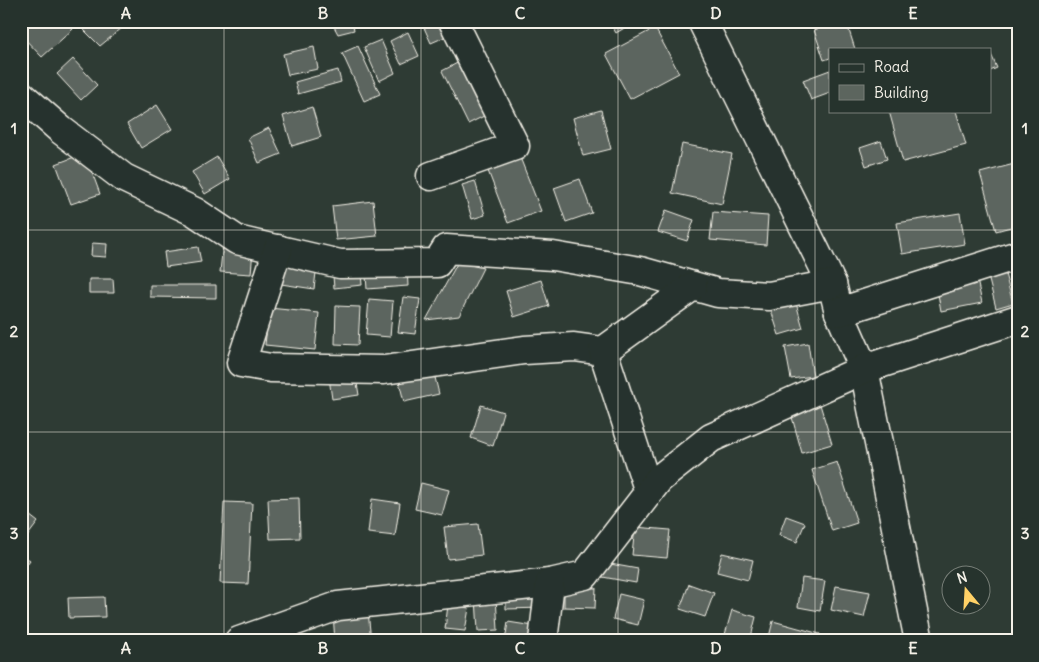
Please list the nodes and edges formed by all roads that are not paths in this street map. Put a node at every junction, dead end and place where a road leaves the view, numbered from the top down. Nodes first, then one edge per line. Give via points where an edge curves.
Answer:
1 (453, 21) edge
2 (702, 21) edge
3 (21, 95) edge
4 (431, 176) dead end
5 (278, 249) junction
6 (1018, 255) edge
7 (832, 284) junction
8 (693, 286) junction
9 (839, 312) junction
10 (1018, 319) edge
11 (603, 351) junction
12 (864, 369) junction
13 (650, 492) junction
14 (550, 583) junction
15 (239, 641) edge
16 (543, 641) edge
17 (919, 641) edge

1 - 4 street via 515,146
2 - 7 street
3 - 5 street via 124,178 195,212 237,240
5 - 8 street via 340,264 437,263 446,248 553,256 640,271
5 - 11 street via 241,363 271,368 384,370 524,350 574,347
6 - 9 street
7 - 8 street via 769,296 718,294
7 - 9 street
8 - 11 street
9 - 12 street
10 - 12 street
11 - 13 street
12 - 13 street via 711,438 659,479
12 - 17 street
13 - 14 street via 585,575
14 - 15 street via 338,606
14 - 16 street

